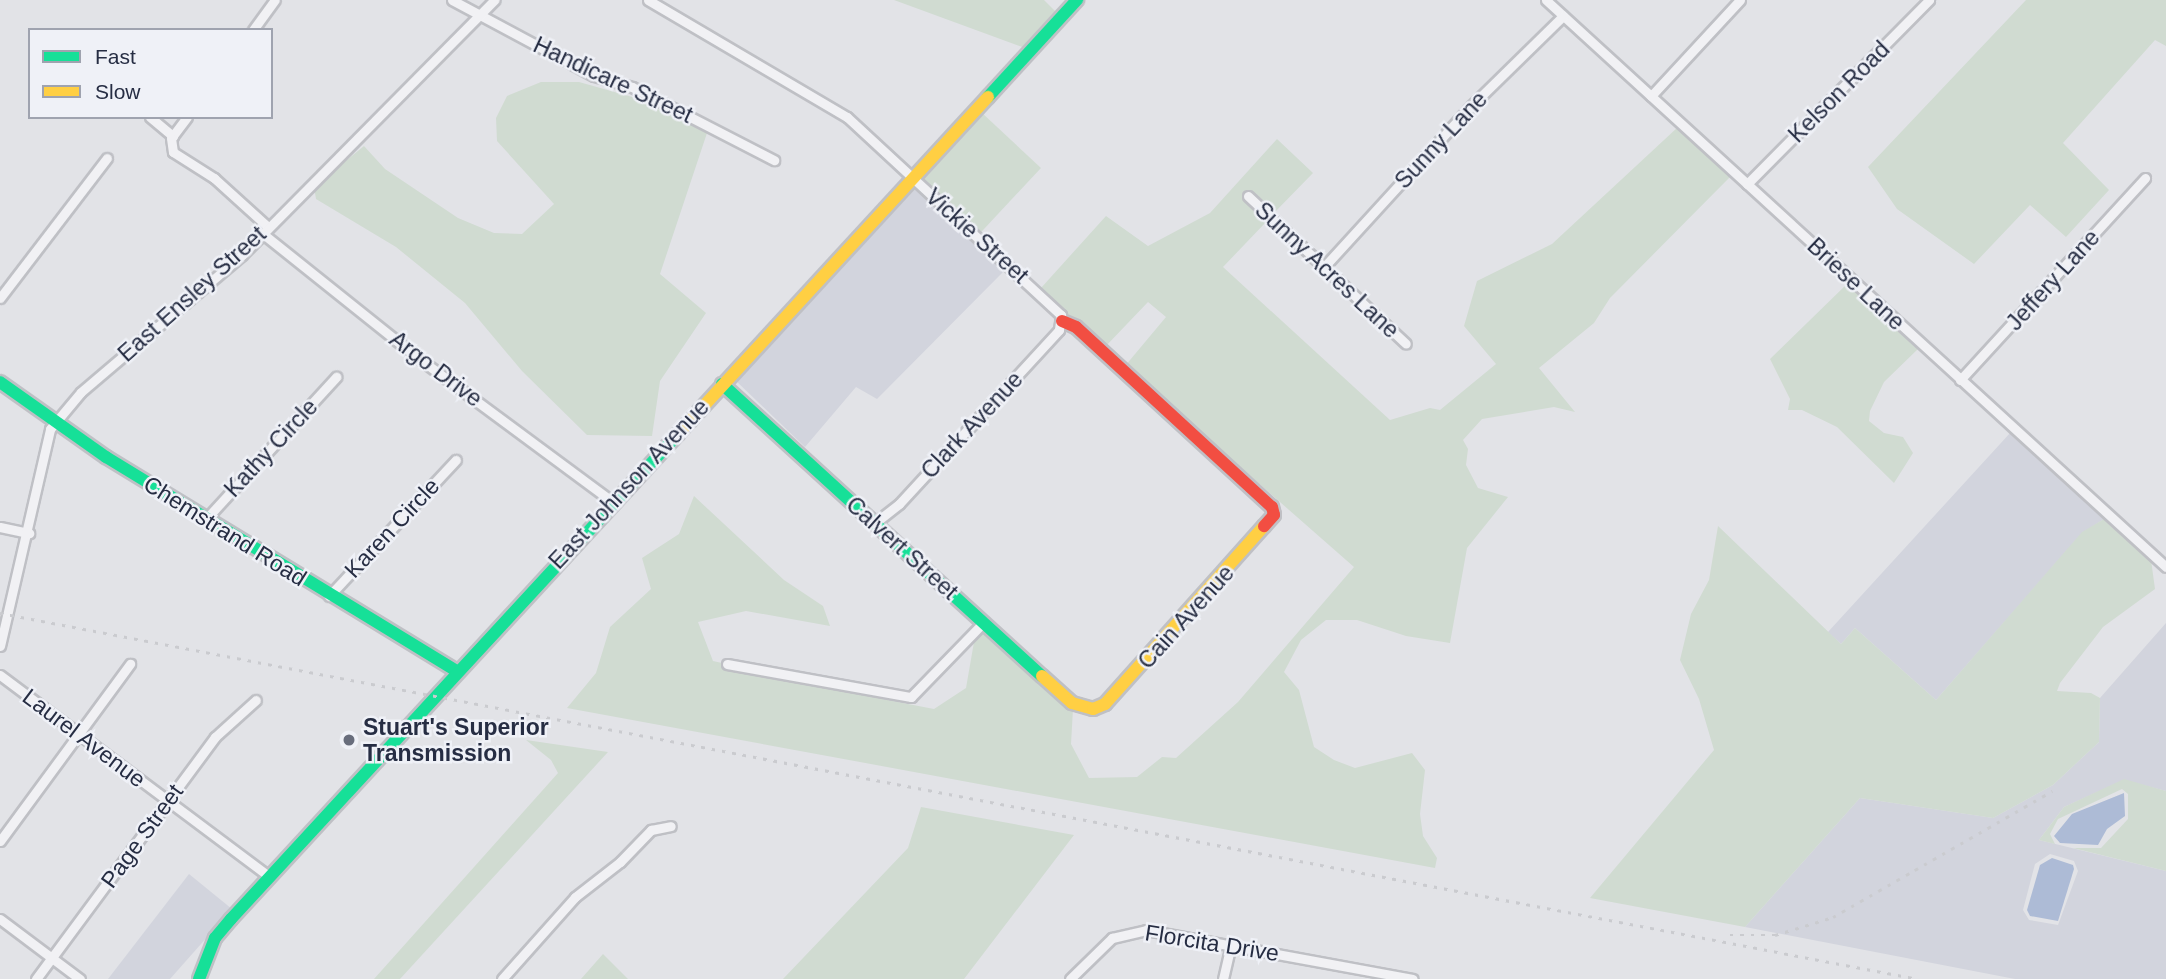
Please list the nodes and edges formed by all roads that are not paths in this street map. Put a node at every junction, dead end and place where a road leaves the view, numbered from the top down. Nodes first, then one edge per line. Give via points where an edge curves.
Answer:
1 (275, 0) edge
2 (452, 0) edge
3 (494, 0) edge
4 (648, 0) edge
5 (1077, 0) edge
6 (1546, 0) edge
7 (1740, 0) edge
8 (1929, 0) edge
9 (478, 15) junction
10 (1563, 16) junction
11 (254, 28) edge
12 (1651, 96) junction
13 (152, 119) edge
14 (186, 119) edge
15 (173, 136) junction
16 (107, 158) dead end
17 (774, 160) dead end
18 (913, 177) junction
19 (2145, 178) dead end
20 (1747, 184) junction
21 (1248, 196) dead end
22 (265, 230) junction
23 (1322, 268) junction
24 (0, 298) edge
25 (1062, 321) junction
26 (1406, 344) dead end
27 (336, 377) dead end
28 (1960, 380) junction
29 (0, 382) edge
30 (722, 384) junction
31 (55, 423) junction
32 (456, 460) dead end
33 (613, 502) junction
34 (1274, 511) joint
35 (205, 519) junction
36 (875, 523) junction
37 (0, 527) edge
38 (29, 533) junction
39 (2166, 567) edge
40 (329, 596) junction
41 (984, 622) junction
42 (0, 646) edge
43 (130, 664) dead end
44 (727, 664) dead end
45 (456, 671) junction
46 (0, 675) edge
47 (256, 700) dead end
48 (1085, 709) joint
49 (78, 735) junction
50 (169, 802) junction
51 (671, 826) dead end
52 (0, 841) edge
53 (269, 876) junction
54 (0, 919) edge
55 (1231, 945) junction
56 (51, 958) junction
57 (1393, 977) edge
58 (36, 979) edge
59 (80, 979) edge
60 (199, 979) edge
61 (502, 979) edge
62 (1070, 979) edge
63 (1223, 979) edge
64 (1413, 979) edge

1 - 11 street
2 - 9 street, Handicare Street
3 - 9 street, East Ensley Street
4 - 18 street, Vickie Street via 847,117
5 - 18 street, East Johnson Avenue
6 - 10 street, Briese Lane
7 - 12 street
8 - 20 street, Kelson Road
9 - 17 street, Handicare Street via 594,76 632,87
9 - 22 street, East Ensley Street
10 - 12 street, Briese Lane
10 - 23 street, Sunny Lane via 1468,109
12 - 20 street, Briese Lane
13 - 15 street, Argo Drive
14 - 15 street
15 - 22 street, Argo Drive via 173,152 215,177
16 - 24 street
18 - 25 street, Vickie Street via 1057,309
18 - 30 street, East Johnson Avenue
19 - 28 street, Jeffery Lane
20 - 28 street, Briese Lane
21 - 23 street, Sunny Acres Lane
22 - 31 street, East Ensley Street via 81,392
22 - 33 street, Argo Drive via 417,357
23 - 26 street, Sunny Acres Lane
25 - 34 street, Vickie Street via 1076,327
25 - 36 street, Clark Avenue via 1059,330 957,442
27 - 35 street, Kathy Circle
28 - 39 street, Briese Lane
29 - 31 street, Chemstrand Road
30 - 33 street, East Johnson Avenue
30 - 36 street, Calvert Street
31 - 35 street, Chemstrand Road
31 - 38 street, East Ensley Street via 45,441
32 - 40 street, Karen Circle
33 - 45 street, East Johnson Avenue
34 - 48 street, Cain Avenue via 1273,520 1105,704
35 - 40 street, Chemstrand Road
36 - 41 street, Calvert Street
37 - 38 street
38 - 42 street, East Ensley Street
40 - 45 street, Chemstrand Road
41 - 44 street via 911,697
41 - 48 street, Calvert Street via 1072,703
43 - 49 street
45 - 53 street, East Johnson Avenue
46 - 49 street, Laurel Avenue
47 - 50 street, Page Street via 215,737
49 - 50 street, Laurel Avenue
49 - 52 street
50 - 53 street, Laurel Avenue
50 - 56 street, Page Street
51 - 61 street via 651,830 620,862 575,897
53 - 60 street, East Johnson Avenue via 215,938
54 - 56 street
55 - 57 street, Florcita Drive
55 - 62 street, Florcita Drive via 1146,930 1123,933 1102,944
55 - 63 street
56 - 58 street, Page Street
56 - 59 street
57 - 64 street, Florcita Drive

